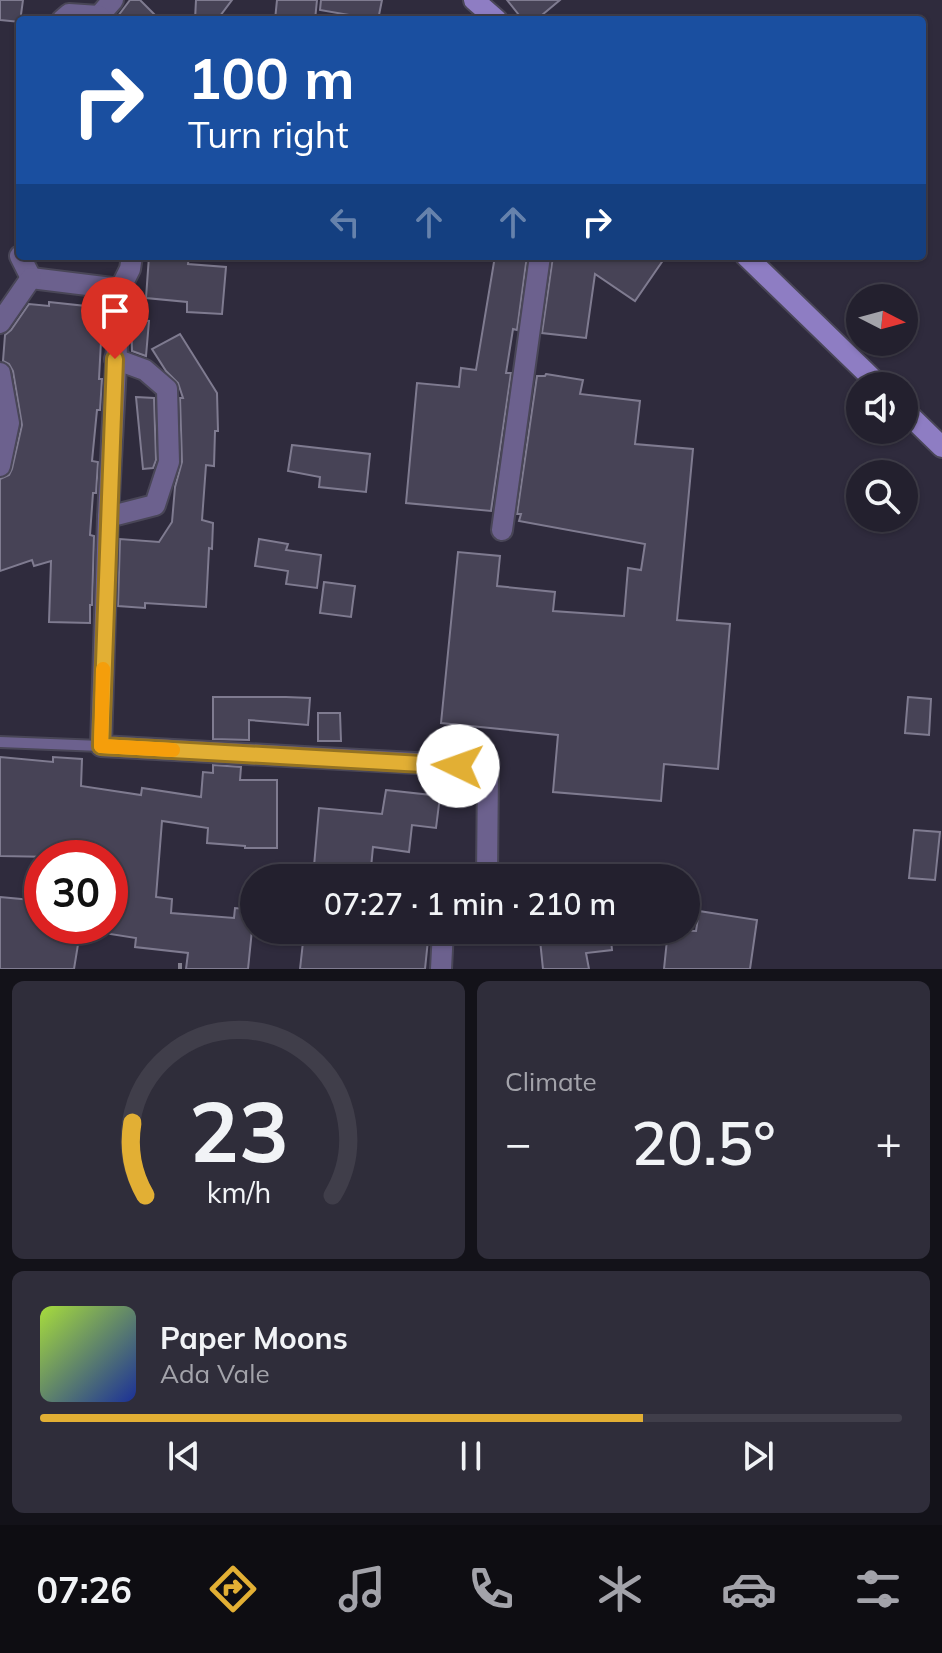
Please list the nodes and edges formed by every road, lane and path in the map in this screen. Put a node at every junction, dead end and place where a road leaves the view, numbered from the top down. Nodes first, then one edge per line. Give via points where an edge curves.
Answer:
1 (474, 0) edge
2 (492, 16) edge
3 (22, 260) edge
4 (131, 260) edge
5 (539, 260) edge
6 (750, 260) edge
7 (31, 278) junction
8 (120, 289) junction
9 (0, 323) edge
10 (115, 359) junction
11 (866, 372) edge
12 (0, 373) edge
13 (918, 424) edge
14 (942, 447) edge
15 (0, 466) edge
16 (108, 517) junction
17 (502, 530) dead end
18 (0, 742) edge
19 (101, 746) junction
20 (487, 864) edge
21 (442, 944) edge
22 (180, 959) dead end
23 (180, 969) edge
24 (441, 969) edge

1 - 2 main road
3 - 7 street
4 - 8 street
5 - 17 street
6 - 11 main road
7 - 8 street
7 - 9 street
8 - 10 street
10 - 16 street
10 - 16 street via 145,370 167,389 169,462 155,505
12 - 15 street via 9,423
13 - 14 main road
16 - 19 street
18 - 19 lane
19 - 20 street via 488,767
21 - 24 street
22 - 23 path

